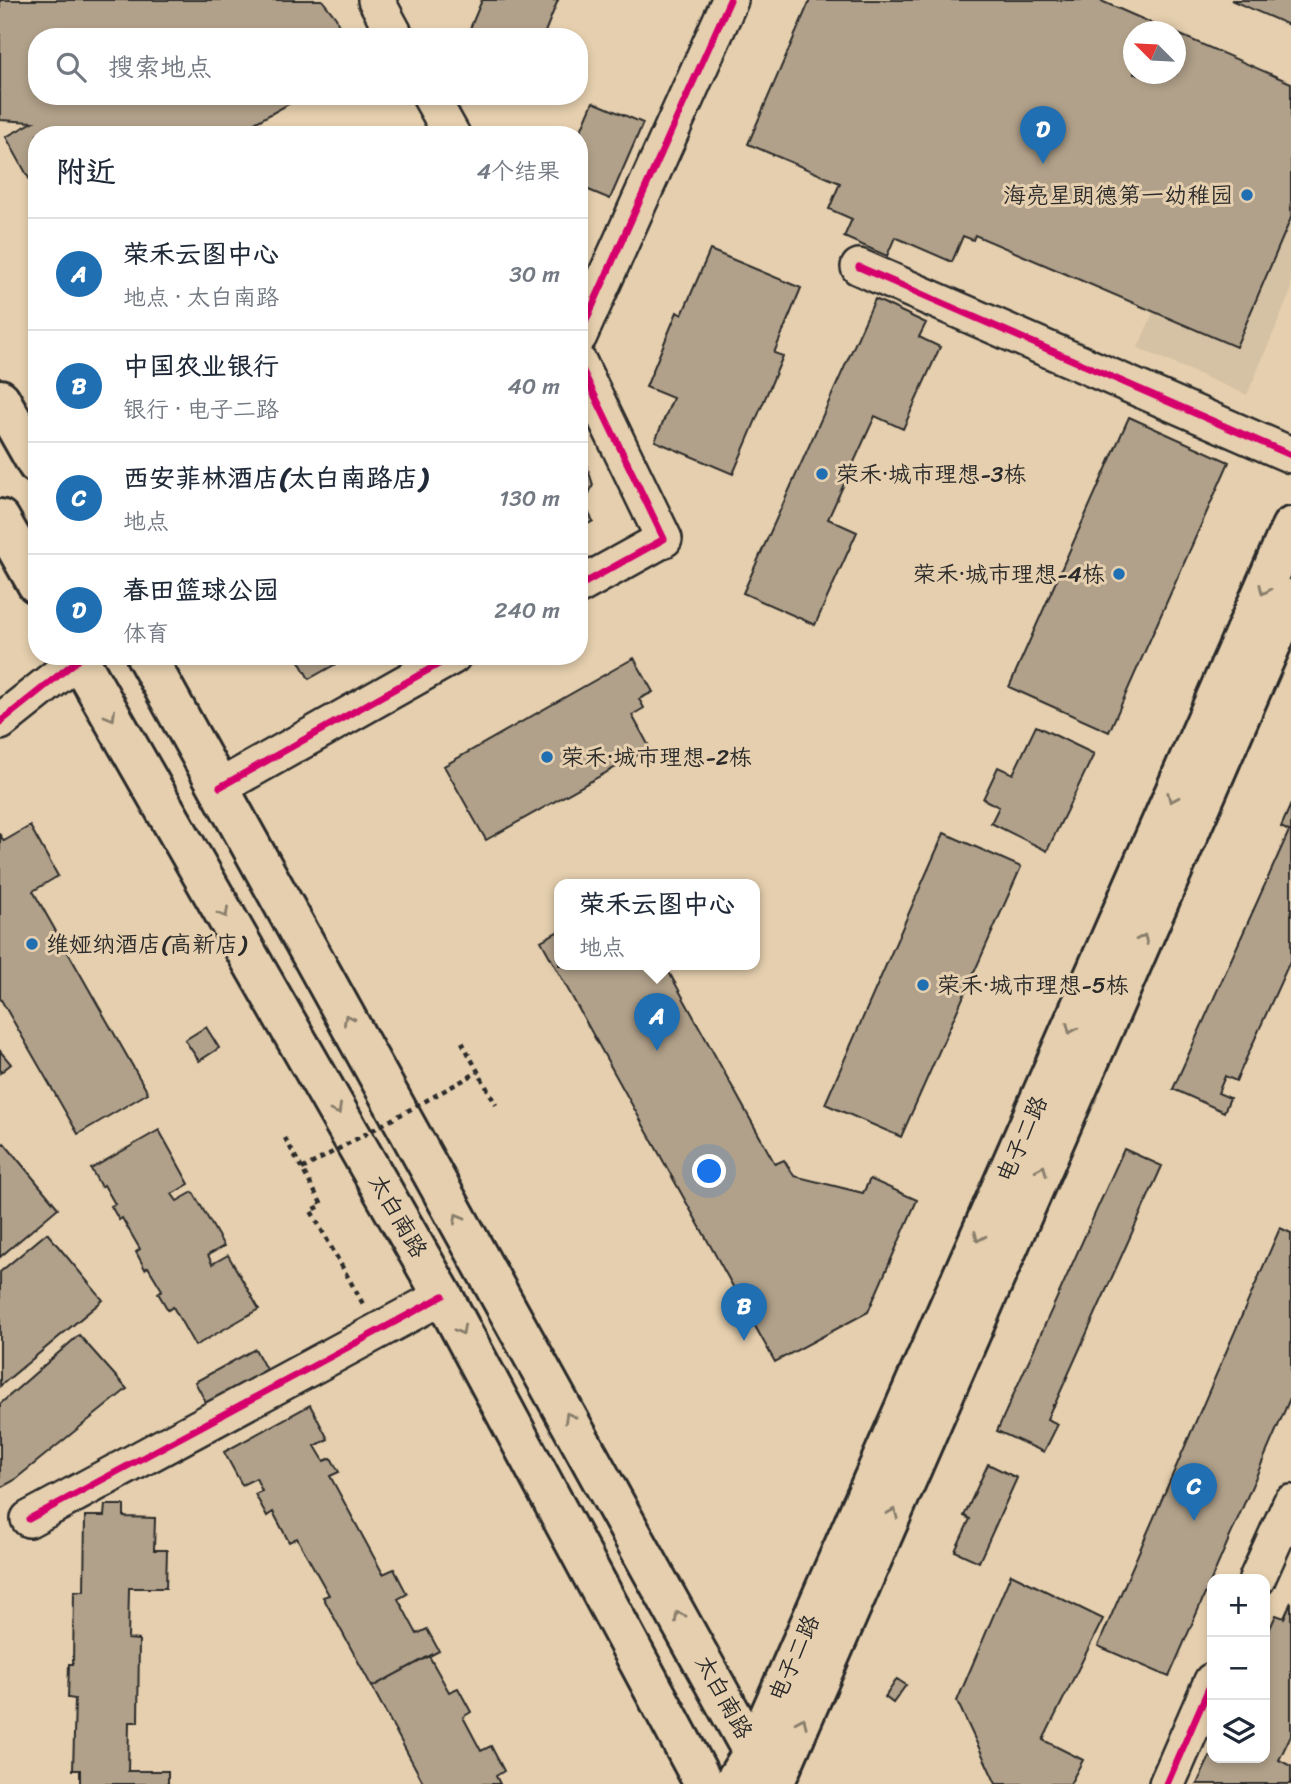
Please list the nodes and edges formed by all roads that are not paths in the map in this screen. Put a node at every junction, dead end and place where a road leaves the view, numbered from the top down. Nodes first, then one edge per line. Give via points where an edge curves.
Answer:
1 (376, 0) edge
2 (730, 0) edge
3 (391, 28) edge
4 (435, 105) edge
5 (447, 126) edge
6 (859, 267) dead end
7 (588, 316) edge
8 (588, 382) edge
9 (0, 399) edge
10 (28, 448) edge
11 (1291, 455) edge
12 (0, 519) edge
13 (1291, 527) edge
14 (28, 568) edge
15 (588, 581) edge
16 (1291, 598) edge
17 (68, 665) edge
18 (83, 665) edge
19 (151, 665) edge
20 (437, 665) edge
21 (0, 722) edge
22 (220, 787) junction
23 (443, 1296) junction
24 (1291, 1503) edge
25 (29, 1519) dead end
26 (1259, 1574) edge
27 (1207, 1692) edge
28 (766, 1773) edge
29 (704, 1784) edge
30 (733, 1784) edge
31 (1167, 1784) edge

1 - 3 street
2 - 7 street
4 - 5 street
6 - 11 street
8 - 15 street via 664,539
9 - 10 main road
12 - 14 main road
13 -> 28 main road, 电子二路
28 -> 16 main road, 电子二路
17 - 21 street
18 -> 23 main road, 太白南路
19 - 22 main road, 太白南路
20 - 22 street
28 -> 22 main road, 太白南路
23 - 25 street
23 -> 29 main road, 太白南路
24 - 26 street
27 - 31 street
28 - 30 main road

